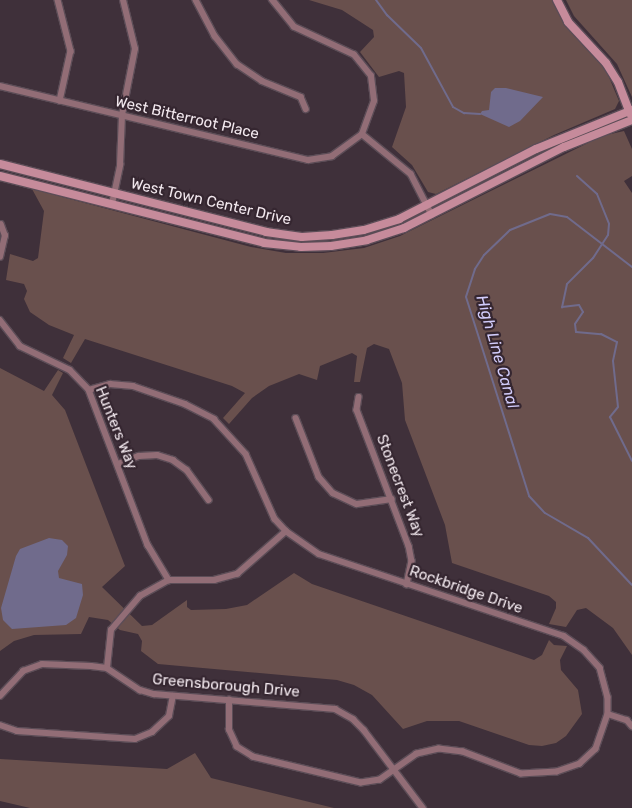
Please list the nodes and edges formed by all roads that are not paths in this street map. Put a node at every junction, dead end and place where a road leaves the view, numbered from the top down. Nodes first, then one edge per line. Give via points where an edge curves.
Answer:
1 (58, 0) edge
2 (123, 0) edge
3 (196, 0) edge
4 (272, 0) edge
5 (557, 0) edge
6 (0, 86) edge
7 (60, 101) junction
8 (306, 109) dead end
9 (630, 110) edge
10 (122, 116) junction
11 (632, 121) edge
12 (362, 134) junction
13 (0, 164) edge
14 (0, 176) edge
15 (115, 194) junction
16 (112, 204) junction
17 (428, 205) junction
18 (432, 215) junction
19 (1, 225) edge
20 (0, 257) edge
21 (0, 320) edge
22 (89, 390) junction
23 (359, 398) dead end
24 (296, 418) dead end
25 (118, 464) junction
26 (392, 499) junction
27 (208, 500) dead end
28 (286, 531) junction
29 (169, 580) junction
30 (407, 584) junction
31 (107, 668) junction
32 (0, 696) edge
33 (173, 696) junction
34 (229, 700) junction
35 (608, 714) junction
36 (0, 725) edge
37 (632, 726) edge
38 (395, 771) junction
39 (423, 808) edge

1 - 7 street via 71,51
2 - 10 street via 135,49
3 - 8 street via 214,36 237,64 262,81 301,97
4 - 12 street via 294,27 354,55 371,76 374,101
5 - 9 street via 568,22 606,63
6 - 7 street, West Bitterroot Place
7 - 10 street, West Bitterroot Place
9 - 11 street
9 - 17 street, West Town Center Drive via 536,149
10 - 12 street, West Bitterroot Place via 308,160 332,156
10 - 15 street
11 - 18 street, West Town Center Drive via 564,147
12 - 17 street via 393,156 411,174
13 - 15 street, West Town Center Drive
14 - 16 street, West Town Center Drive
15 - 16 street
15 - 17 street, West Town Center Drive via 266,232 302,237 364,230
16 - 18 street, West Town Center Drive via 264,243 301,247 367,240
17 - 18 street
19 - 20 street via 5,236
21 - 22 street, Hunters Way via 20,346 70,370
22 - 25 street, Hunters Way
22 - 28 street, Rockbridge Drive via 110,384 133,386 185,404 214,419 246,454 264,501
23 - 26 street, Stonecrest Way via 357,410
24 - 26 street via 319,477 333,493 357,504
25 - 27 street via 139,456 157,455 173,460 187,470
25 - 29 street, Hunters Way via 148,545
26 - 30 street, Stonecrest Way via 412,561
28 - 29 street via 237,574 214,580
28 - 30 street, Rockbridge Drive via 319,554
29 - 31 street via 140,596 120,616 111,630
30 - 35 street, Rockbridge Drive via 564,636 584,650 600,668 608,697
31 - 32 street via 42,664 23,671
31 - 33 street, Greensborough Drive via 140,690
33 - 34 street, Greensborough Drive
33 - 36 street via 169,716 152,732 135,739 17,731
34 - 38 street, Greensborough Drive via 335,709 353,719
34 - 38 street, Rockbridge Drive via 229,730 237,747 253,757 361,783 380,780
35 - 37 street via 627,720
35 - 38 street, Rockbridge Drive via 596,749 580,764 557,772 521,774 463,752 439,749 418,754
38 - 39 street, Greensborough Drive

